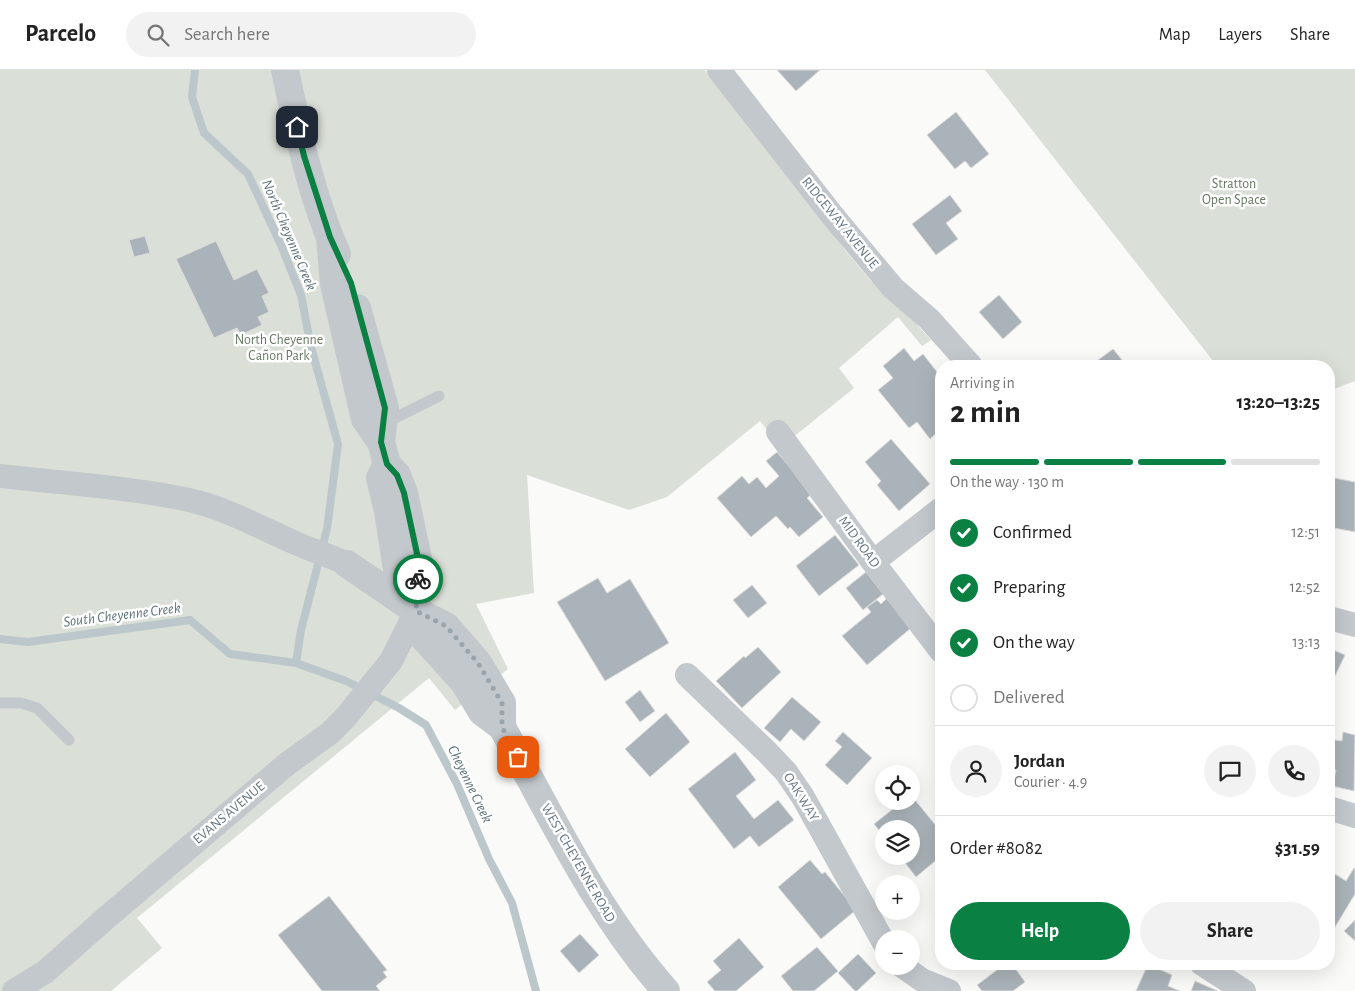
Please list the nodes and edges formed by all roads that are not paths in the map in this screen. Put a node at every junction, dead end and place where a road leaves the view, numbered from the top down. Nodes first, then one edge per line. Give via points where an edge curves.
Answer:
1 (285, 70) edge
2 (719, 70) edge
3 (966, 360) edge
4 (439, 396) dead end
5 (778, 432) dead end
6 (384, 443) junction
7 (0, 476) edge
8 (935, 514) edge
9 (338, 560) joint
10 (873, 562) junction
11 (416, 611) junction
12 (1335, 620) edge
13 (1355, 625) edge
14 (935, 643) edge
15 (687, 676) dead end
16 (0, 703) edge
17 (69, 740) dead end
18 (1335, 810) edge
19 (1355, 816) edge
20 (877, 930) edge
21 (1211, 970) edge
22 (915, 975) edge
23 (14, 991) edge
24 (666, 991) edge
25 (949, 991) edge
26 (1244, 991) edge

1 - 6 street via 304,156 330,237 334,284 365,419
2 - 3 street, RIDGEWAY AVENUE via 893,288 930,319
4 - 6 lane
5 - 10 street, MID ROAD
6 - 11 street via 380,478 397,570
7 - 9 street via 190,500 220,509
8 - 10 street
9 - 11 street, WEST CHEYENNE ROAD
10 - 14 street, MID ROAD
11 - 23 street, EVANS AVENUE via 387,667 330,733 251,794 45,972
11 - 24 street, WEST CHEYENNE ROAD via 446,626 478,663 598,901 633,952
12 - 13 street
15 - 20 street, OAK WAY via 786,772
16 - 17 lane via 21,703 37,708
18 - 19 street
21 - 26 street
22 - 25 street

